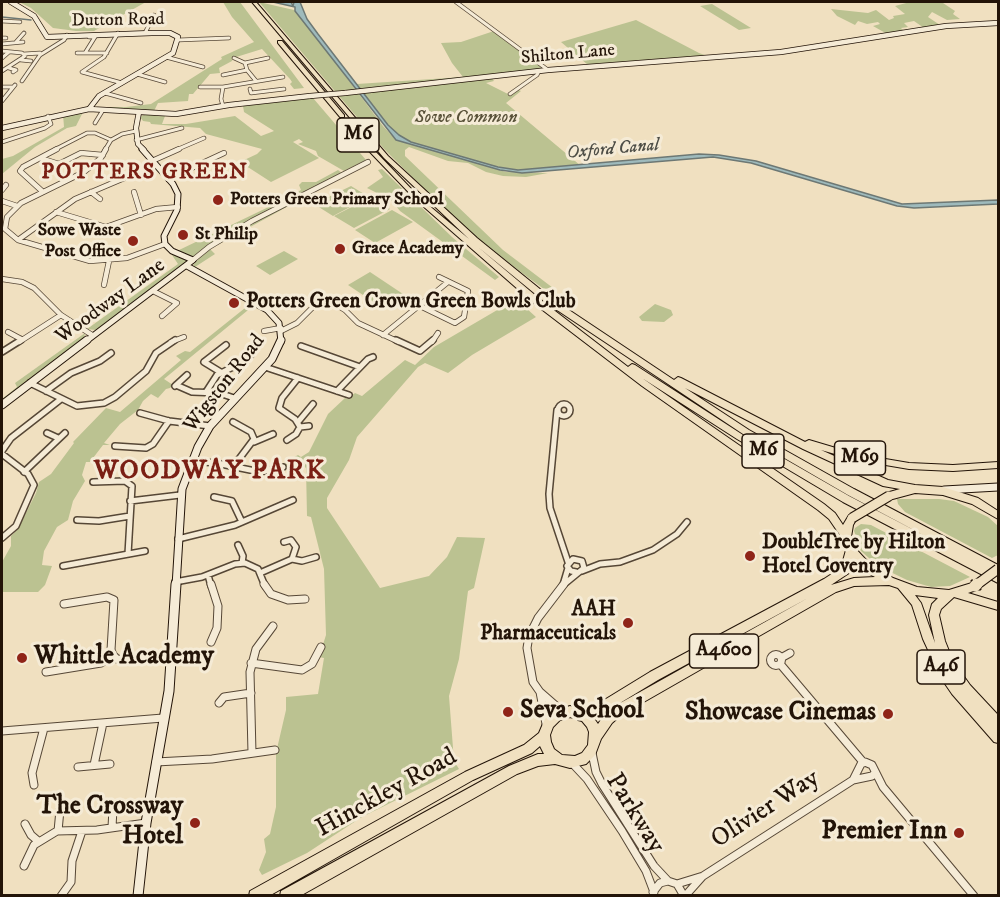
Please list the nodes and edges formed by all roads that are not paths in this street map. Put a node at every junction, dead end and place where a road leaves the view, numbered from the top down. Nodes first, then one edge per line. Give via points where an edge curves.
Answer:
1 (10, 2) edge
2 (246, 2) edge
3 (254, 2) edge
4 (456, 2) edge
5 (154, 15) dead end
6 (2, 21) edge
7 (999, 23) edge
8 (11, 27) dead end
9 (24, 33) dead end
10 (118, 33) junction
11 (145, 33) junction
12 (67, 35) junction
13 (84, 37) dead end
14 (229, 38) dead end
15 (58, 40) dead end
16 (178, 40) junction
17 (16, 42) junction
18 (23, 42) dead end
19 (2, 45) edge
20 (53, 46) junction
21 (2, 51) edge
22 (9, 52) junction
23 (40, 53) dead end
24 (77, 53) dead end
25 (85, 53) junction
26 (107, 53) junction
27 (24, 54) junction
28 (166, 57) junction
29 (2, 58) edge
30 (234, 58) dead end
31 (268, 58) dead end
32 (21, 60) junction
33 (31, 61) dead end
34 (245, 63) junction
35 (203, 67) dead end
36 (9, 68) junction
37 (247, 70) junction
38 (548, 70) junction
39 (2, 71) edge
40 (539, 71) junction
41 (13, 72) dead end
42 (137, 74) junction
43 (223, 75) dead end
44 (283, 76) dead end
45 (31, 78) dead end
46 (256, 81) junction
47 (267, 81) junction
48 (165, 82) dead end
49 (122, 83) junction
50 (2, 87) edge
51 (223, 87) junction
52 (201, 88) dead end
53 (250, 89) dead end
54 (284, 89) dead end
55 (269, 91) junction
56 (105, 93) junction
57 (510, 94) dead end
58 (2, 101) edge
59 (141, 103) dead end
60 (223, 106) junction
61 (88, 109) junction
62 (103, 110) junction
63 (139, 112) junction
64 (48, 116) junction
65 (95, 123) dead end
66 (2, 128) edge
67 (182, 128) dead end
68 (136, 131) junction
69 (23, 135) junction
70 (204, 138) dead end
71 (3, 140) edge
72 (111, 140) junction
73 (136, 140) junction
74 (28, 142) dead end
75 (224, 153) dead end
76 (103, 155) junction
77 (40, 158) junction
78 (368, 162) dead end
79 (154, 163) junction
80 (168, 179) junction
81 (6, 185) dead end
82 (2, 190) edge
83 (43, 192) junction
84 (91, 192) junction
85 (134, 192) dead end
86 (100, 199) dead end
87 (2, 201) edge
88 (17, 206) junction
89 (178, 207) junction
90 (56, 212) junction
91 (141, 215) junction
92 (3, 222) edge
93 (18, 240) junction
94 (165, 244) junction
95 (193, 260) junction
96 (109, 261) junction
97 (187, 266) junction
98 (439, 277) dead end
99 (2, 279) edge
100 (448, 282) junction
101 (104, 285) dead end
102 (153, 291) junction
103 (543, 302) junction
104 (418, 305) junction
105 (61, 315) junction
106 (161, 316) dead end
107 (281, 329) junction
108 (264, 331) dead end
109 (8, 332) dead end
110 (438, 333) dead end
111 (92, 335) junction
112 (383, 335) junction
113 (184, 338) dead end
114 (21, 339) junction
115 (226, 345) dead end
116 (302, 346) dead end
117 (253, 350) dead end
118 (2, 352) edge
119 (112, 352) dead end
120 (370, 357) dead end
121 (265, 367) junction
122 (360, 367) junction
123 (222, 373) junction
124 (187, 375) dead end
125 (298, 378) junction
126 (30, 383) junction
127 (46, 391) junction
128 (337, 391) junction
129 (206, 392) junction
130 (349, 395) dead end
131 (234, 398) junction
132 (61, 399) junction
133 (313, 404) dead end
134 (2, 405) edge
135 (279, 407) junction
136 (730, 408) junction
137 (271, 410) dead end
138 (557, 410) junction
139 (140, 413) dead end
140 (566, 415) junction
141 (169, 421) junction
142 (233, 422) dead end
143 (299, 424) junction
144 (210, 426) junction
145 (309, 426) dead end
146 (555, 427) junction
147 (47, 433) dead end
148 (65, 433) dead end
149 (273, 434) dead end
150 (58, 438) junction
151 (287, 440) dead end
152 (254, 442) junction
153 (115, 446) dead end
154 (2, 453) edge
155 (191, 461) junction
156 (999, 465) edge
157 (233, 466) junction
158 (282, 467) dead end
159 (24, 472) junction
160 (93, 482) dead end
161 (999, 487) edge
162 (915, 489) junction
163 (933, 489) junction
164 (180, 495) junction
165 (214, 497) dead end
166 (293, 500) dead end
167 (130, 501) junction
168 (999, 515) edge
169 (130, 516) junction
170 (76, 520) dead end
171 (242, 522) junction
172 (687, 522) dead end
173 (846, 537) junction
174 (2, 538) edge
175 (177, 539) junction
176 (289, 539) dead end
177 (238, 545) dead end
178 (564, 546) junction
179 (850, 550) junction
180 (145, 551) dead end
181 (128, 554) junction
182 (316, 557) dead end
183 (292, 559) junction
184 (579, 560) junction
185 (242, 563) junction
186 (600, 564) junction
187 (568, 565) junction
188 (61, 566) dead end
189 (999, 570) edge
190 (579, 571) junction
191 (260, 573) junction
192 (207, 575) junction
193 (999, 579) edge
194 (889, 581) junction
195 (175, 582) junction
196 (562, 586) junction
197 (902, 587) junction
198 (952, 593) junction
199 (305, 599) dead end
200 (64, 604) dead end
201 (999, 606) edge
202 (273, 626) dead end
203 (211, 642) dead end
204 (321, 647) dead end
205 (171, 653) junction
206 (790, 653) dead end
207 (113, 656) junction
208 (251, 663) junction
209 (46, 672) dead end
210 (540, 692) junction
211 (251, 693) junction
212 (221, 697) dead end
213 (564, 713) junction
214 (582, 716) junction
215 (163, 718) junction
216 (104, 723) junction
217 (999, 723) edge
218 (44, 728) junction
219 (2, 731) edge
220 (545, 731) junction
221 (595, 738) junction
222 (999, 738) edge
223 (275, 750) dead end
224 (252, 753) junction
225 (592, 753) junction
226 (557, 758) junction
227 (156, 762) junction
228 (572, 762) junction
229 (110, 764) dead end
230 (94, 765) junction
231 (78, 766) dead end
232 (861, 766) junction
233 (870, 775) junction
234 (853, 780) junction
235 (33, 785) dead end
236 (113, 809) dead end
237 (60, 810) dead end
238 (146, 823) junction
239 (25, 824) dead end
240 (112, 827) junction
241 (58, 831) junction
242 (82, 831) junction
243 (38, 841) junction
244 (24, 866) dead end
245 (703, 876) junction
246 (668, 881) junction
247 (677, 884) junction
248 (653, 894) edge
249 (61, 896) edge
250 (138, 896) edge
251 (255, 896) edge
252 (286, 896) edge
253 (684, 896) edge
254 (974, 896) edge

1 - 12 street, Dutton Road via 34,16 47,37
2 - 103 highway, M6 via 410,191 466,243
3 - 103 highway, M6 via 386,157
4 - 38 street
5 - 11 street
6 - 8 street via 18,22
7 - 38 street, Shilton Lane via 946,26 775,53
9 - 17 street
10 - 11 street, Dutton Road
10 - 12 street, Dutton Road
10 - 26 street
11 - 16 street, Dutton Road via 173,34
12 - 20 street
13 - 25 street via 95,37
14 - 16 street
15 - 20 street via 52,40
16 - 28 street, Dutton Road via 173,53
17 - 18 street
17 - 19 street
20 - 45 street via 38,58 24,79
21 - 22 street
22 - 27 street
22 - 29 street
23 - 27 street
24 - 25 street
25 - 26 street
26 - 49 street via 82,72
27 - 32 street
28 - 35 street
28 - 42 street, Dutton Road
30 - 34 street
31 - 34 street
32 - 33 street
32 - 36 street
34 - 37 street
36 - 39 street
36 - 41 street via 16,70
37 - 43 street
37 - 46 street
38 - 40 street, Shilton Lane
40 - 57 street
40 - 60 street, Shilton Lane, bridge
42 - 48 street
42 - 49 street, Dutton Road
44 - 47 street
46 - 47 street
46 - 51 street
47 - 55 street
49 - 56 street, Dutton Road
50 - 58 street via 14,86
51 - 52 street
51 - 60 street
53 - 55 street via 251,93
54 - 55 street
56 - 59 street
56 - 61 street, Dutton Road
60 - 63 street, Shilton Lane via 176,114
61 - 62 street, Shilton Lane
61 - 64 street, Shilton Lane
62 - 63 street, Shilton Lane
62 - 65 street
63 - 68 street
64 - 66 street, Shilton Lane
64 - 69 street via 48,127
67 - 73 street
68 - 72 street
68 - 73 street
69 - 71 street
69 - 74 street
70 - 79 street
72 - 76 street
72 - 77 street via 87,133
73 - 79 street
75 - 80 street
76 - 77 street via 81,153 59,164
76 - 83 street via 84,172
77 - 83 street via 20,171
78 - 95 street, Woodway Lane via 252,220
79 - 80 street
79 - 84 street
80 - 89 street via 178,194
81 - 82 street
83 - 88 street
84 - 86 street
84 - 90 street
85 - 91 street
87 - 88 street
88 - 92 street
89 - 91 street
89 - 94 street via 164,233
90 - 91 street via 101,227 119,225
90 - 93 street
92 - 93 street via 7,232
93 - 96 street via 79,259
94 - 95 street
94 - 96 street
95 - 97 street, Woodway Lane
96 - 101 street
97 - 102 street, Woodway Lane
97 - 107 street, Wigston Road via 267,310
98 - 100 street
99 - 105 street via 34,288
100 - 104 street
100 - 104 street via 468,291 464,315 458,322
102 - 106 street via 177,303
102 - 111 street, Woodway Lane
103 - 136 highway
103 - 173 highway via 645,384 821,507
103 - 189 highway, M6 via 746,432
103 - 193 highway, M6 via 618,358 740,437 846,499
104 - 112 street
105 - 111 street
105 - 114 street
107 - 108 street
107 - 112 street via 298,323 327,299 358,323
107 - 121 street, Wigston Road via 278,349
109 - 114 street
110 - 112 street via 421,351
111 - 126 street, Woodway Lane
113 - 132 street via 172,340 156,353 146,371 110,400 81,407
114 - 118 street
115 - 123 street via 201,361
116 - 122 street
117 - 123 street via 247,360
119 - 127 street
120 - 122 street
121 - 125 street
121 - 131 street, Wigston Road
122 - 128 street
123 - 129 street
124 - 129 street via 175,386
125 - 128 street
125 - 135 street
126 - 127 street
126 - 134 street, Woodway Lane
127 - 132 street
128 - 130 street
129 - 131 street
131 - 144 street, Wigston Road
132 - 154 street via 11,438
133 - 143 street
135 - 137 street
135 - 143 street
136 - 156 highway, M69 via 810,444 867,459 928,468
136 - 162 highway via 886,483
138 - 140 street
138 - 140 street via 567,405 571,410
138 - 146 street
139 - 141 street
140 - 146 street
141 - 144 street
141 - 153 street via 146,448
142 - 152 street via 251,432
143 - 145 street
143 - 151 street via 296,434
144 - 155 street, Wigston Road
146 - 178 street via 549,501 552,521
147 - 150 street
148 - 150 street
149 - 152 street
150 - 159 street
152 - 157 street
154 - 159 street
155 - 157 street
155 - 164 street, Wigston Road
157 - 158 street via 260,472
159 - 174 street via 33,481 33,489 16,526
160 - 167 street via 128,482 132,488
161 - 163 street
162 - 163 highway
162 - 173 highway, bridge via 889,495 852,518
163 - 168 highway via 968,498
164 - 167 street
164 - 175 street, Wigston Road
165 - 171 street via 233,503
166 - 171 street
167 - 169 street
169 - 170 street
169 - 181 street
171 - 175 street
172 - 186 street via 653,550 620,562
173 - 179 highway
175 - 195 street, Wigston Road
176 - 183 street via 296,547
177 - 185 street
178 - 184 street
178 - 187 street
179 - 194 highway via 864,565
179 - 214 highway, A4600 via 845,570 828,582
180 - 181 street
181 - 188 street
182 - 183 street
183 - 191 street
184 - 186 street
184 - 187 street
184 - 190 street via 584,565
185 - 191 street via 253,565
185 - 192 street
186 - 190 street
187 - 190 street
187 - 196 street
189 - 198 highway, bridge via 975,586
190 - 196 street
191 - 199 street via 271,594 288,600
192 - 195 street
192 - 203 street via 218,606 217,628
194 - 197 highway
194 - 221 highway, A4600 via 854,582 833,589 617,711
195 - 205 street, Wigston Road
196 - 210 street via 529,636 528,664
197 - 198 highway
197 - 222 highway, A46 via 916,603 945,674
198 - 201 highway
198 - 217 highway, A46 via 936,607 940,641 949,664 966,689
200 - 207 street via 87,604 107,597 114,600
202 - 208 street
204 - 208 street via 312,664 302,670
205 - 207 street via 128,660
205 - 215 street, Wigston Road
206 - 232 street via 781,661
207 - 209 street via 101,663
208 - 211 street
210 - 213 street
210 - 220 street
211 - 212 street
211 - 224 street
213 - 214 highway
213 - 220 highway via 556,716
214 - 221 highway via 592,724
215 - 216 street
215 - 227 street, Wigston Road
216 - 218 street
216 - 230 street
218 - 219 street
218 - 235 street via 32,773
220 - 226 highway via 546,747
220 - 251 highway, Hinckley Road via 528,749 469,776
221 - 225 highway
223 - 224 street
224 - 227 street
225 - 228 highway
225 - 246 street, Parkway via 602,784 654,867
226 - 228 highway
226 - 252 highway, Hinckley Road via 538,760 513,770
227 - 238 street, Wigston Road
228 - 248 street, Parkway via 646,871
229 - 230 street
230 - 231 street
232 - 233 street
232 - 233 street via 872,765
232 - 234 street, Olivier Way
233 - 234 street, Olivier Way
233 - 254 street
234 - 245 street, Olivier Way
236 - 240 street
237 - 241 street
238 - 240 street
238 - 250 street, Wigston Road
239 - 243 street
240 - 242 street
241 - 242 street
241 - 243 street
242 - 249 street via 72,861 71,882
243 - 244 street
245 - 247 street, Olivier Way
245 - 253 street, Olivier Way
246 - 247 street
246 - 248 street via 660,883
247 - 253 street

